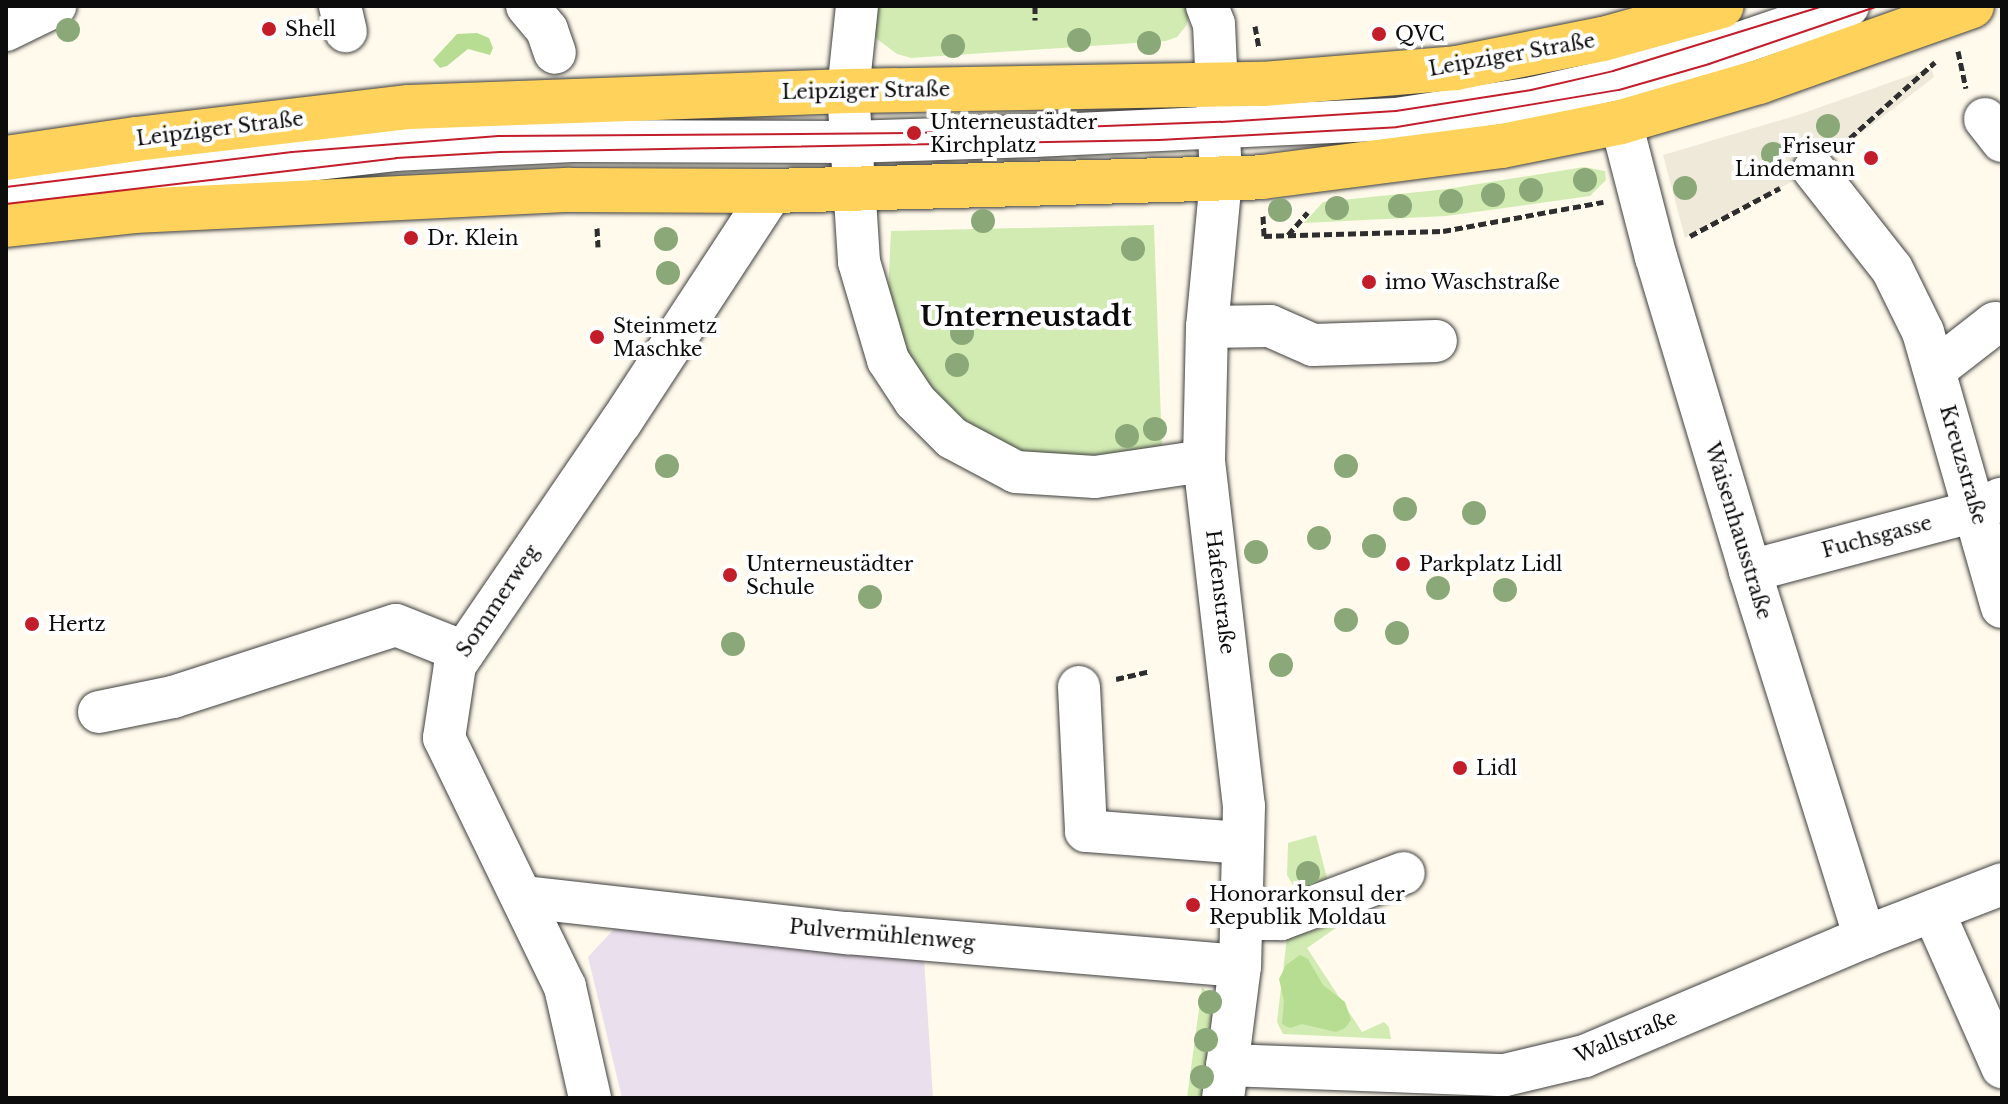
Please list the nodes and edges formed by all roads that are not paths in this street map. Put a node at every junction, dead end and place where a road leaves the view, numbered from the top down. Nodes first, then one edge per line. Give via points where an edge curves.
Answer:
1 (55, 6) edge
2 (527, 6) edge
3 (857, 6) edge
4 (1207, 6) edge
5 (1722, 6) edge
6 (1848, 6) edge
7 (1964, 21) edge
8 (6, 30) edge
9 (555, 53) dead end
10 (1218, 85) junction
11 (848, 91) junction
12 (1621, 122) junction
13 (1221, 130) junction
14 (850, 142) junction
15 (6, 158) edge
16 (1814, 170) road end
17 (1221, 179) junction
18 (855, 187) junction
19 (772, 191) junction
20 (6, 195) edge
21 (6, 225) edge
22 (1995, 323) dead end
23 (1207, 327) junction
24 (1436, 341) dead end
25 (1936, 369) junction
26 (1204, 461) junction
27 (1989, 505) edge
28 (1750, 571) junction
29 (2002, 607) edge
30 (464, 652) junction
31 (1079, 687) dead end
32 (99, 712) dead end
33 (1243, 843) junction
34 (1404, 873) dead end
35 (2002, 884) edge
36 (524, 897) junction
37 (1933, 911) junction
38 (1242, 919) junction
39 (1865, 937) junction
40 (1240, 966) junction
41 (2002, 1067) edge
42 (1225, 1082) edge
43 (1449, 1085) edge
44 (590, 1098) edge

1 - 8 street
2 - 9 street via 547,30
3 - 11 street
4 - 10 street via 1214,24
5 - 10 main road, Leipziger Straße via 1603,39 1456,68
6 - 13 street via 1708,54 1533,98 1396,119
7 - 12 main road
10 - 11 main road, Leipziger Straße
10 - 13 street, Hafenstraße
11 - 14 street
11 - 15 main road, Leipziger Straße via 409,107
12 - 17 main road via 1502,146
12 - 28 street, Waisenhausstraße
13 - 14 street
13 - 17 street, Hafenstraße
14 - 18 street
14 - 20 street via 572,141 394,150
16 - 25 street, Kreuzstraße via 1892,269
17 - 18 main road
17 - 23 street, Hafenstraße
18 - 19 main road
18 - 26 street via 859,262 888,360 915,401 952,438 1016,472 1095,477
19 - 21 main road via 553,190 134,211
19 - 30 street, Sommerweg
22 - 25 street
23 - 24 street via 1270,326 1313,345
23 - 26 street, Hafenstraße
25 - 27 street, Kreuzstraße
26 - 33 street, Hafenstraße via 1235,712
27 - 28 street, Fuchsgasse
27 - 29 street, Kreuzstraße
28 - 39 street, Waisenhausstraße
30 - 32 street via 396,625 173,697
30 - 36 street, Sommerweg via 455,665 444,738
31 - 33 street via 1086,831
33 - 38 street, Hafenstraße
34 - 38 street via 1281,919
35 - 37 street, Wallstraße
36 - 40 street, Pulvermühlenweg via 847,933
36 - 44 street, Sommerweg via 565,987
37 - 39 street, Wallstraße
37 - 41 street
38 - 40 street, Hafenstraße
39 - 43 street, Wallstraße via 1585,1056
40 - 42 street, Hafenstraße
42 - 43 street, Wallstraße

